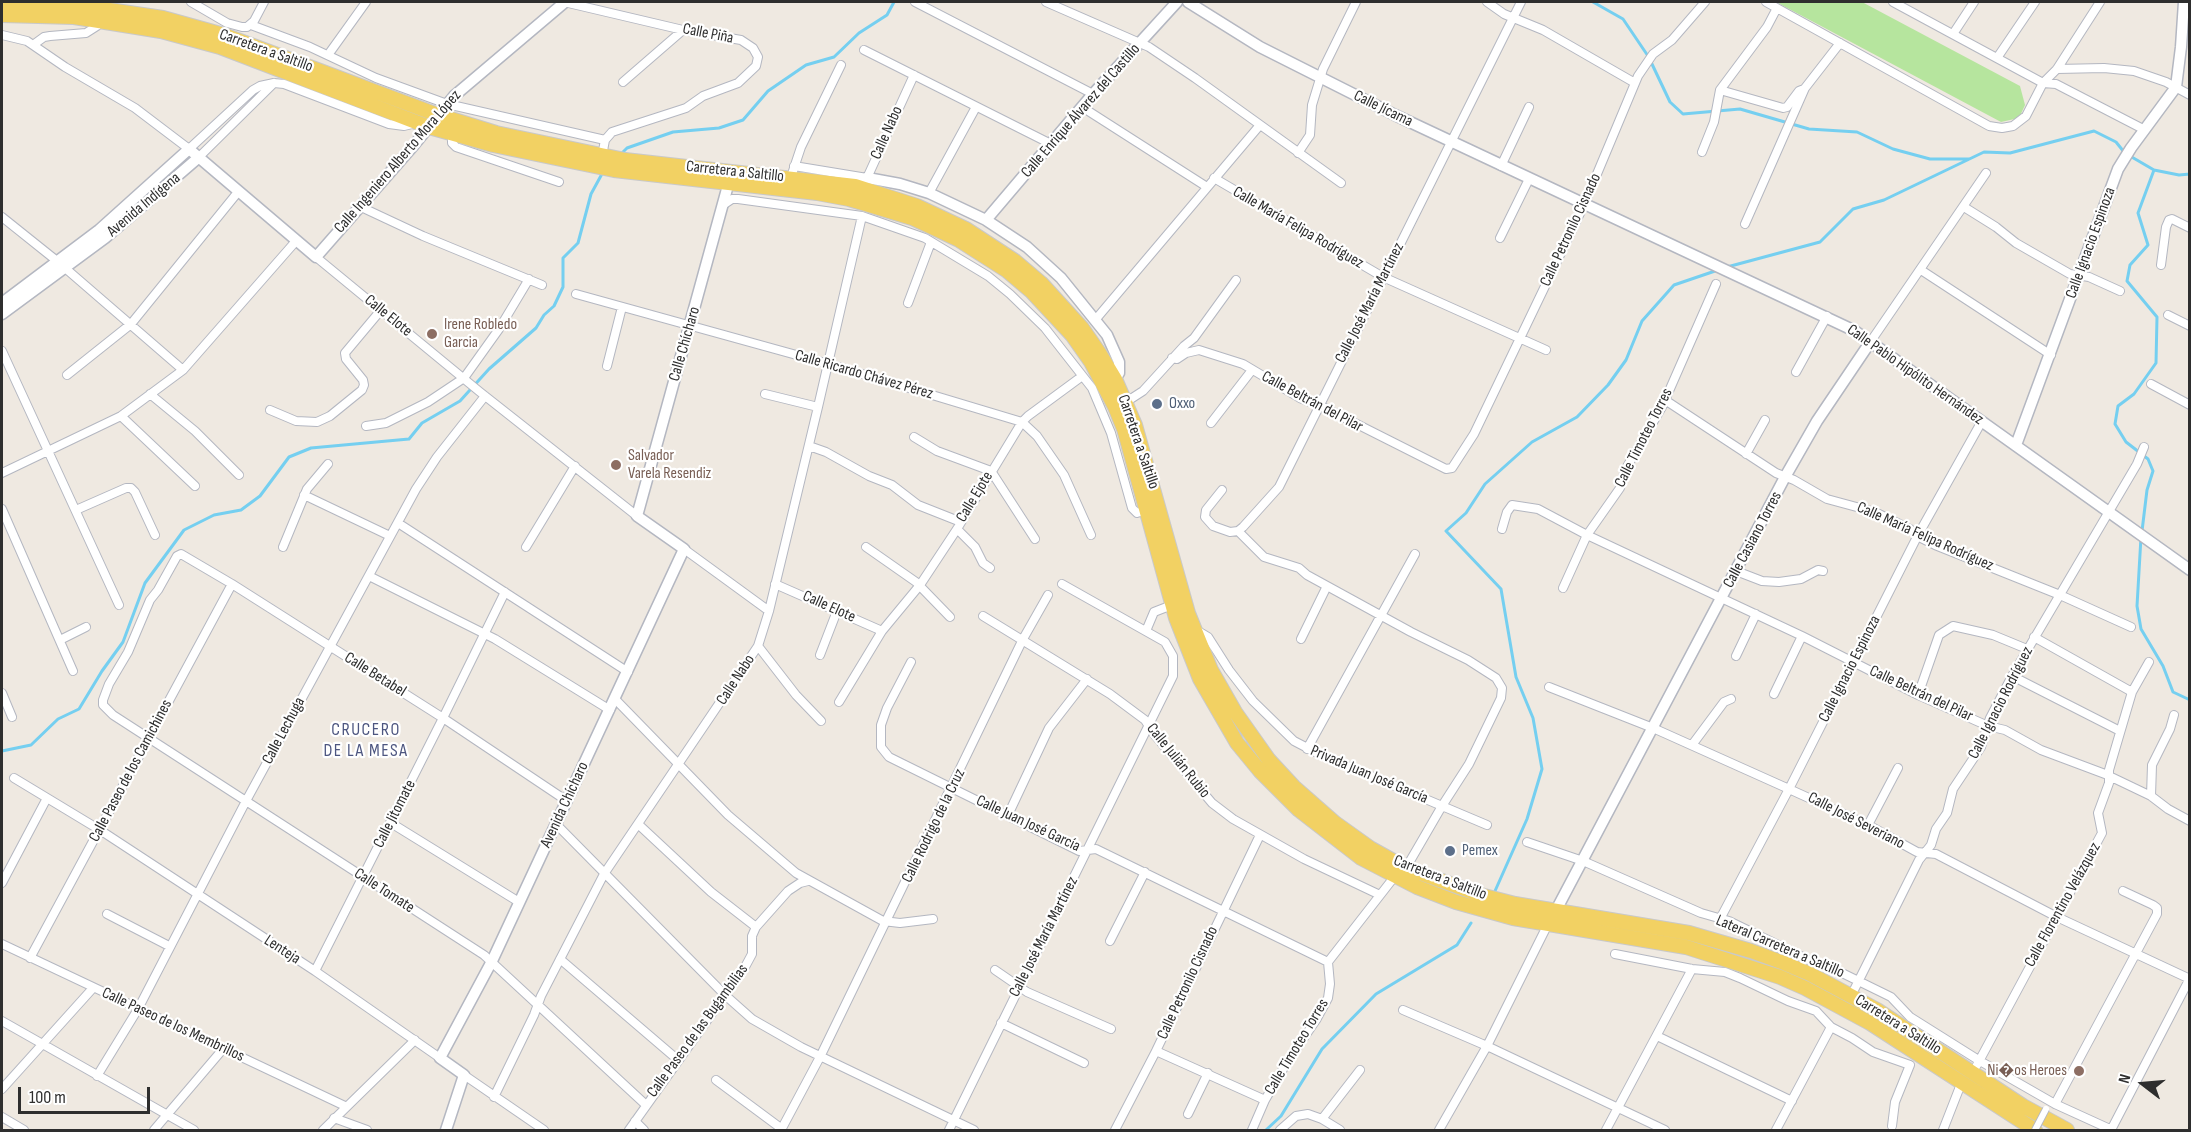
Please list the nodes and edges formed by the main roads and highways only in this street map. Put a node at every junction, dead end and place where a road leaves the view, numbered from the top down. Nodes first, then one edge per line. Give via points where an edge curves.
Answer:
1 (21, 2) edge
2 (2, 3) edge
3 (2, 15) edge
4 (605, 162) junction
5 (730, 178) junction
6 (1400, 872) junction
7 (2035, 1131) edge
8 (2067, 1131) edge

1 - 2 main road, Carretera a Saltillo
1 - 4 main road, Carretera a Saltillo via 131,12 226,29 515,137
3 - 4 main road, Carretera a Saltillo via 101,20 161,31 220,47 452,134 521,151
4 - 5 main road, Carretera a Saltillo
4 - 5 main road, Carretera a Saltillo via 625,160
5 - 6 main road, Carretera a Saltillo via 866,203 930,225 982,254 1032,292 1072,335 1106,388 1147,510 1183,638 1223,721 1260,771 1299,810 1361,858
5 - 6 main road, Carretera a Saltillo via 792,172 900,200 966,229 1015,261 1062,304 1082,328 1126,402 1146,457 1193,627 1226,697 1282,774 1335,824
6 - 7 main road, Carretera a Saltillo via 1443,897 1480,910 1686,947 1780,977 1870,1023
6 - 8 main road, Carretera a Saltillo via 1484,896 1711,939 1784,963 1877,1010

